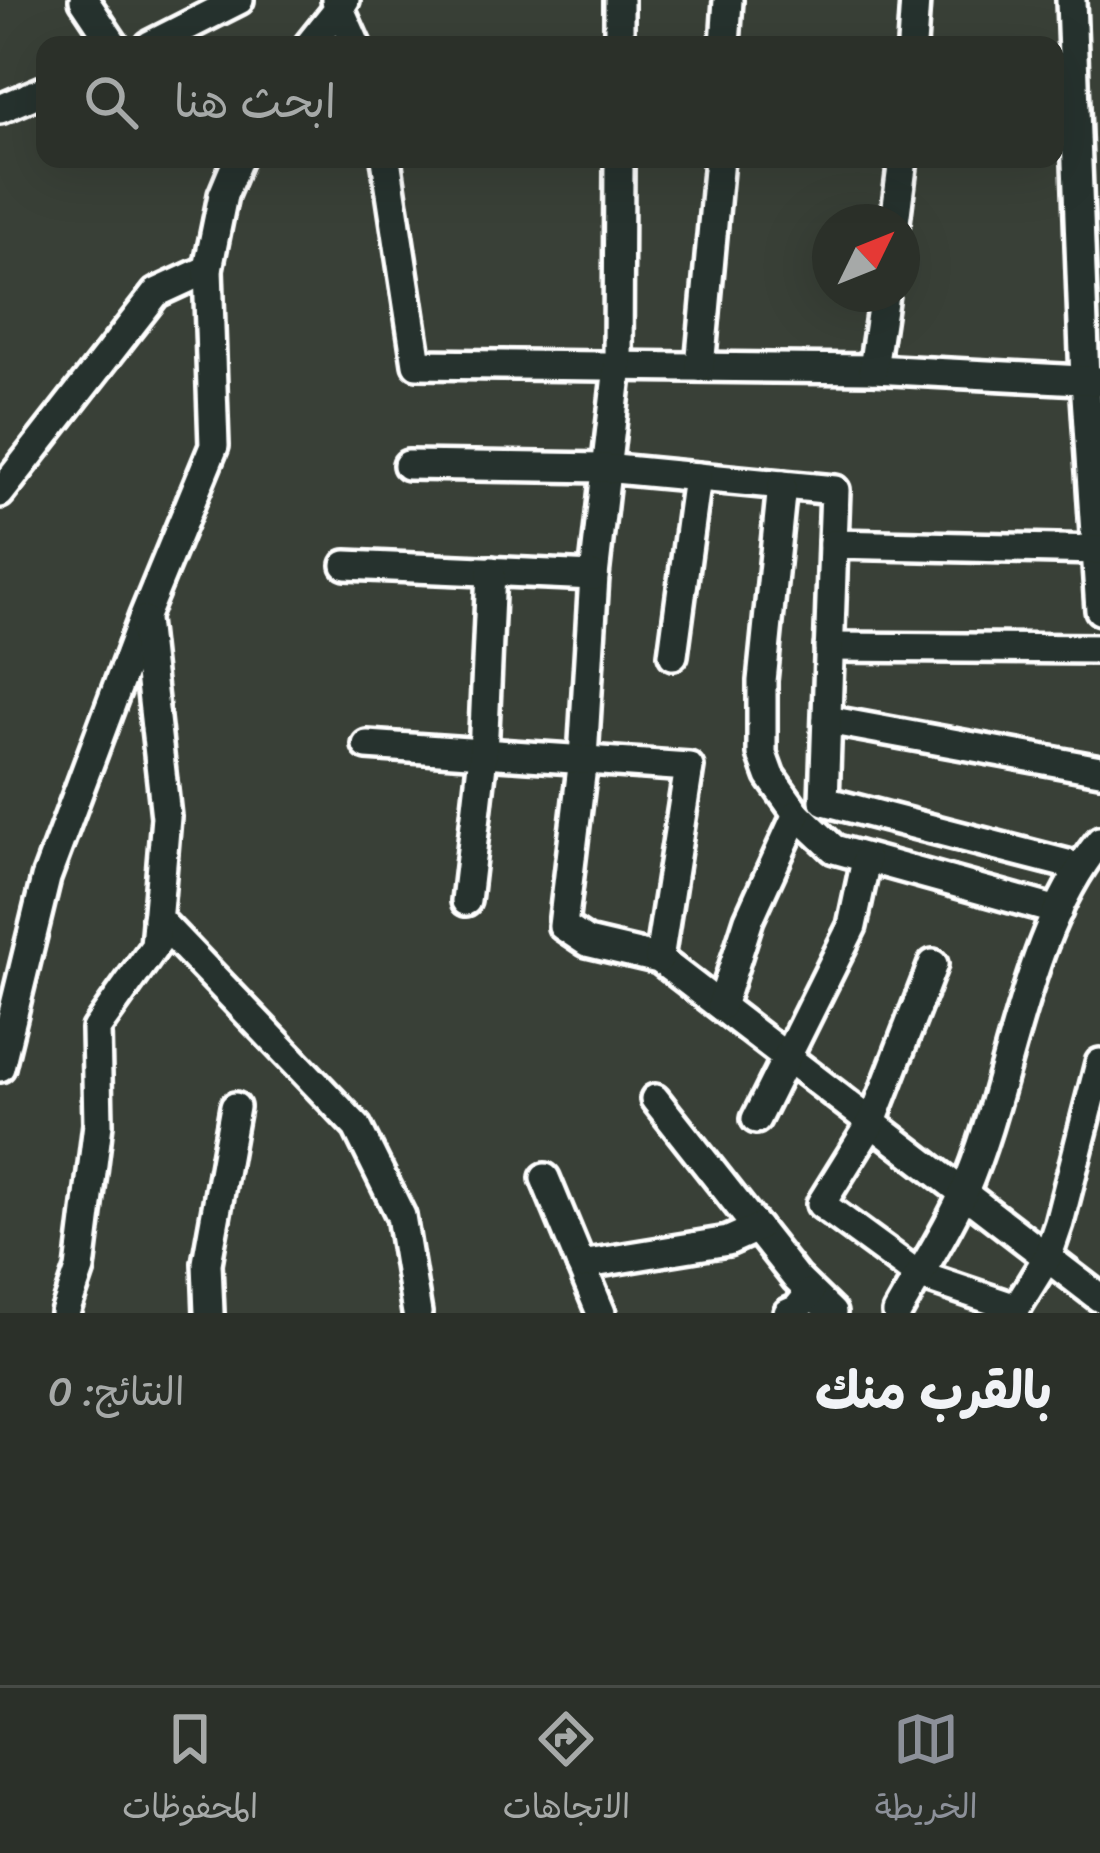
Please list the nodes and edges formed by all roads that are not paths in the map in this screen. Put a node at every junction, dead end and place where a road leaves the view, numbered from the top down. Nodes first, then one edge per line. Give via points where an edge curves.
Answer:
1 (84, 0) edge
2 (620, 0) edge
3 (728, 0) edge
4 (915, 0) edge
5 (1071, 0) edge
6 (236, 1) edge
7 (341, 3) edge
8 (108, 36) edge
9 (168, 36) edge
10 (316, 36) edge
11 (353, 36) edge
12 (619, 36) edge
13 (726, 36) edge
14 (913, 36) edge
15 (36, 94) edge
16 (0, 109) edge
17 (234, 168) edge
18 (387, 168) edge
19 (619, 168) edge
20 (718, 168) edge
21 (903, 168) edge
22 (898, 204) edge
23 (208, 269) junction
24 (881, 312) edge
25 (618, 366) junction
26 (700, 367) junction
27 (873, 369) junction
28 (1092, 381) edge
29 (408, 466) dead end
30 (604, 469) junction
31 (698, 477) junction
32 (782, 485) junction
33 (0, 493) edge
34 (832, 544) junction
35 (1098, 550) edge
36 (346, 565) dead end
37 (491, 571) junction
38 (594, 576) junction
39 (1100, 610) edge
40 (144, 616) junction
41 (829, 647) junction
42 (1100, 649) edge
43 (674, 655) dead end
44 (827, 720) junction
45 (367, 746) dead end
46 (483, 754) junction
47 (583, 758) junction
48 (1100, 770) edge
49 (797, 814) junction
50 (1100, 841) edge
51 (866, 860) junction
52 (1079, 867) junction
53 (466, 902) dead end
54 (1058, 911) junction
55 (158, 918) junction
56 (658, 959) junction
57 (933, 964) dead end
58 (721, 1006) junction
59 (789, 1058) junction
60 (1100, 1063) edge
61 (0, 1067) edge
62 (655, 1099) dead end
63 (235, 1108) dead end
64 (756, 1119) dead end
65 (872, 1122) junction
66 (545, 1178) dead end
67 (964, 1193) junction
68 (757, 1228) junction
69 (1047, 1258) junction
70 (581, 1264) junction
71 (918, 1275) junction
72 (810, 1293) junction
73 (1100, 1298) edge
74 (65, 1313) edge
75 (209, 1313) edge
76 (417, 1313) edge
77 (601, 1313) edge
78 (788, 1313) edge
79 (832, 1313) edge
80 (897, 1313) edge
81 (1082, 1313) edge

1 - 8 street
2 - 12 street
3 - 13 street
4 - 14 street
5 - 28 street
6 - 9 street
7 - 10 street
7 - 11 street
15 - 16 street
17 - 23 street
18 - 25 street via 417,364
19 - 25 street
20 - 26 street
21 - 22 street
23 - 33 street via 156,293
23 - 40 street via 214,446
24 - 27 street
25 - 26 street
25 - 30 street
26 - 27 street
27 - 28 street
28 - 35 street
29 - 30 street
30 - 31 street
30 - 38 street
31 - 32 street
31 - 43 street
32 - 34 street via 835,490
32 - 49 street via 762,754
34 - 35 street
34 - 41 street
35 - 39 street
36 - 37 street
37 - 38 street
37 - 46 street
38 - 47 street
40 - 55 street via 166,817
40 - 61 street via 46,878
41 - 42 street
41 - 44 street
44 - 48 street
44 - 52 street via 824,801
45 - 46 street
46 - 47 street
46 - 53 street
47 - 56 street via 562,926 587,942
47 - 56 street via 688,767
49 - 51 street via 834,849
49 - 58 street
50 - 52 street
51 - 54 street
51 - 59 street via 852,926
52 - 54 street
54 - 67 street
55 - 74 street via 155,946 97,1029 98,1124 80,1269
55 - 76 street via 357,1127 401,1216
56 - 58 street
57 - 65 street
58 - 59 street
59 - 64 street
59 - 65 street
60 - 69 street
62 - 68 street
63 - 75 street via 207,1263
65 - 67 street
65 - 71 street via 820,1204
66 - 70 street
67 - 69 street
67 - 71 street
68 - 70 street via 728,1241
68 - 72 street
69 - 71 street via 1016,1307
69 - 73 street
69 - 81 street
70 - 77 street
71 - 80 street
72 - 78 street
72 - 79 street

